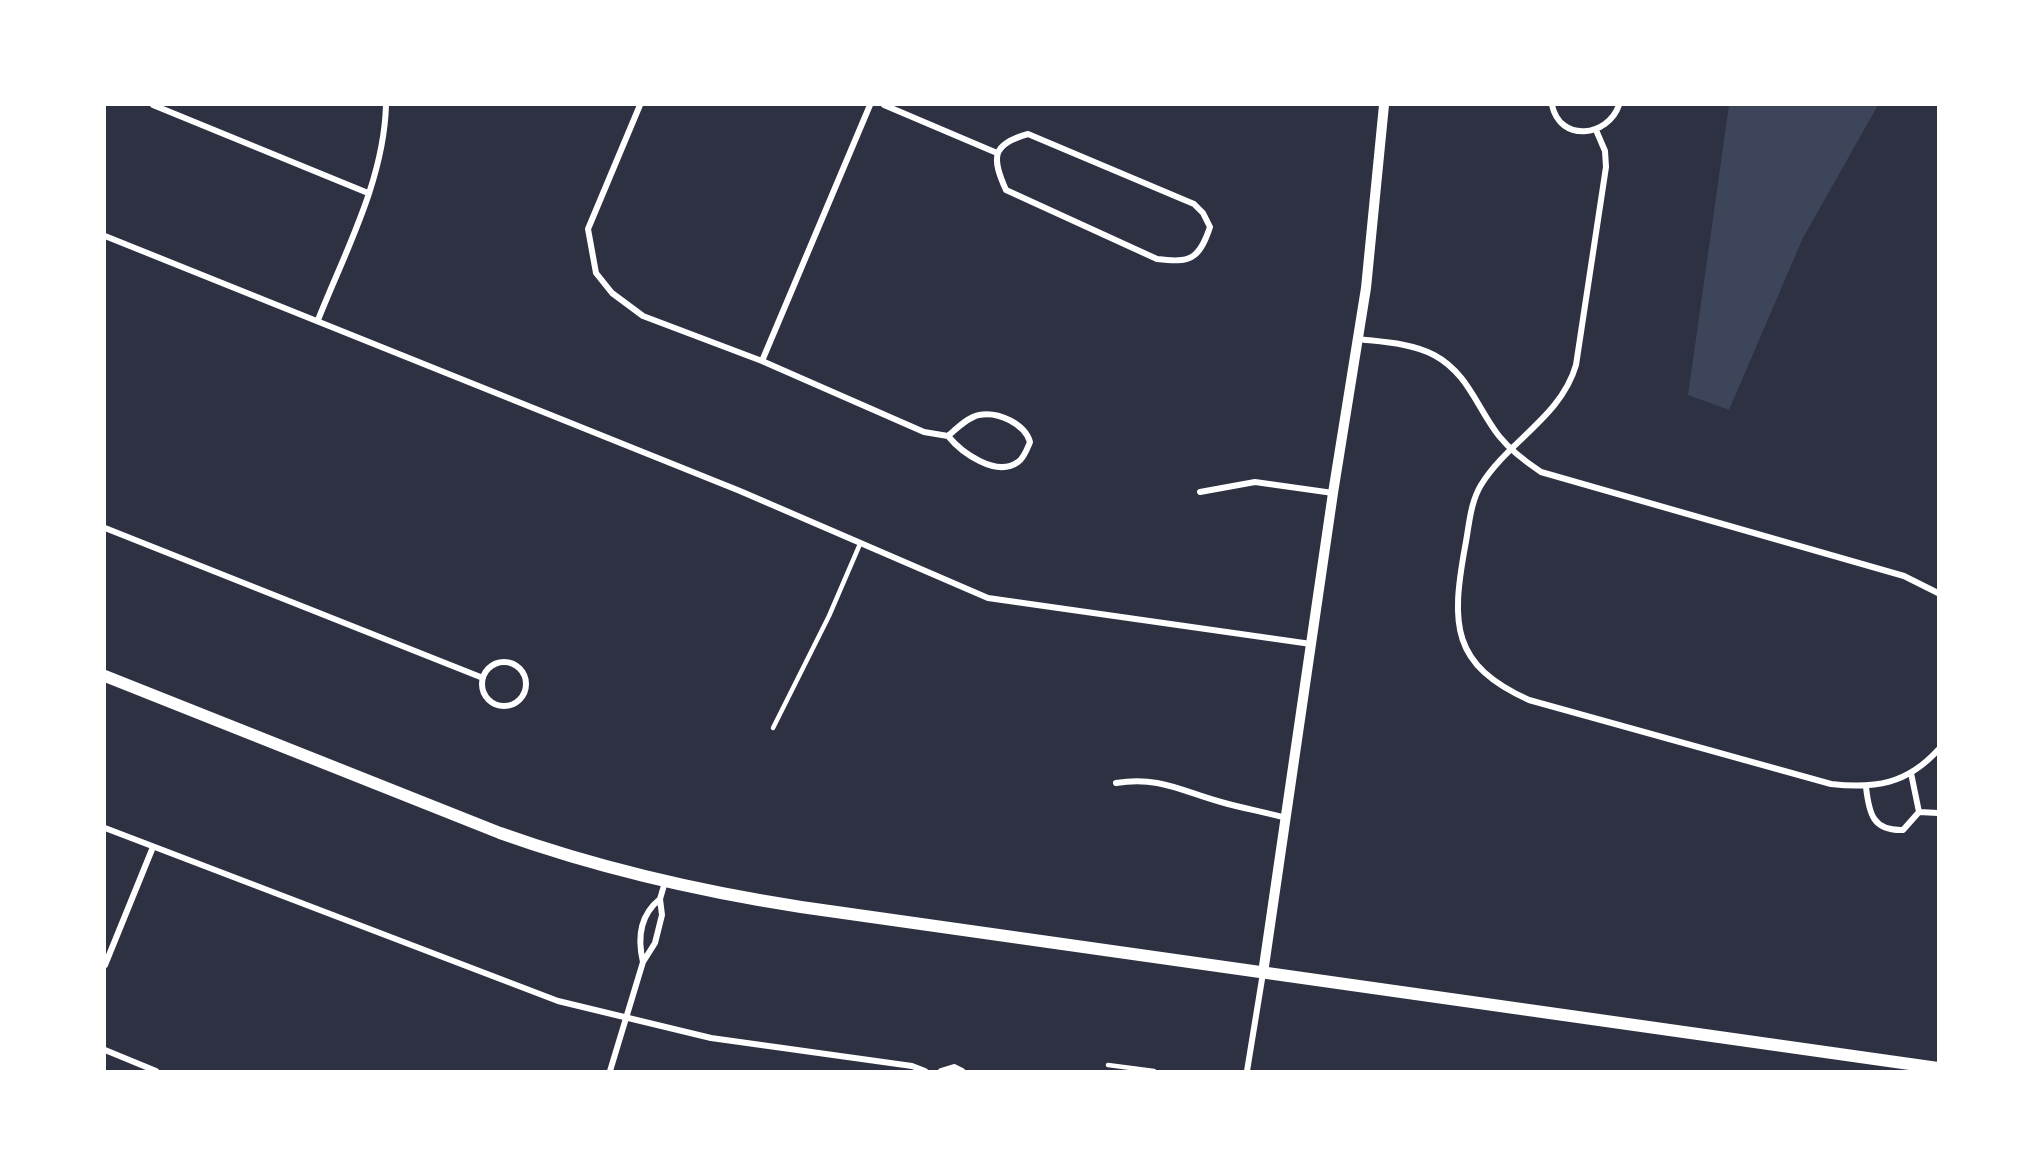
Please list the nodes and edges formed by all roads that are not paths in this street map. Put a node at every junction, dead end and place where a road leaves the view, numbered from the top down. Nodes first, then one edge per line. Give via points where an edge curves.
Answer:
1 (153, 105) edge
2 (386, 105) edge
3 (640, 105) edge
4 (870, 105) edge
5 (884, 105) edge
6 (1384, 105) edge
7 (1552, 105) edge
8 (1619, 105) edge
9 (1596, 130) junction
10 (997, 153) junction
11 (369, 193) junction
12 (105, 236) edge
13 (318, 320) junction
14 (1358, 339) junction
15 (762, 362) junction
16 (948, 436) junction
17 (1512, 450) junction
18 (1200, 492) dead end
19 (1333, 493) junction
20 (105, 528) edge
21 (860, 544) junction
22 (1938, 593) edge
23 (1311, 644) junction
24 (105, 675) edge
25 (483, 678) junction
26 (773, 728) dead end
27 (1938, 750) edge
28 (1911, 773) junction
29 (1116, 783) dead end
30 (1866, 787) junction
31 (1919, 812) junction
32 (1938, 813) edge
33 (1286, 818) junction
34 (105, 828) edge
35 (153, 847) junction
36 (665, 882) junction
37 (660, 899) junction
38 (643, 962) junction
39 (105, 964) edge
40 (1263, 973) junction
41 (624, 1019) junction
42 (105, 1050) edge
43 (1108, 1065) dead end
44 (1938, 1068) edge
45 (156, 1071) edge
46 (610, 1071) edge
47 (925, 1071) edge
48 (941, 1071) edge
49 (962, 1071) edge
50 (1147, 1071) edge
51 (1154, 1071) edge
52 (1247, 1071) edge

1 - 11 street
2 - 11 street
3 - 15 street via 588,229 596,273 612,293 644,316
4 - 15 street
5 - 10 street
6 - 14 street
7 - 9 street via 1558,118 1572,130
8 - 9 street via 1609,123
9 - 17 street via 1605,151 1606,167 1573,373 1552,408
10 - 10 street via 997,169 1006,189 1157,259 1182,262 1203,248 1210,227 1194,204 1028,134 1005,141
11 - 13 street
12 - 13 street
13 - 21 street via 740,491
14 - 17 street via 1417,348 1452,366
14 - 19 street
15 - 16 street via 924,432
16 - 16 street via 978,415 993,415 1013,422 1027,433 1030,442 1018,462 1006,467 973,458 958,449
17 - 22 street via 1541,472 1560,479 1904,576
17 - 30 street via 1479,487 1457,592 1457,618 1465,647 1480,670 1502,687 1529,700 1825,782
18 - 19 street via 1255,482
19 - 23 street
20 - 25 street
21 - 23 street via 988,598
21 - 26 lane
23 - 33 street
24 - 36 main road via 500,833 546,850
25 - 25 street via 482,690 499,706 513,704 524,695 525,674 515,664 494,663
27 - 28 street
28 - 30 street
28 - 31 street
29 - 33 street via 1166,782
30 - 31 street via 1870,811 1879,826 1889,831 1903,830
31 - 32 street
33 - 40 street
34 - 35 street
35 - 39 street
35 - 41 street via 558,1001
36 - 37 street
36 - 40 main road via 801,907
37 - 38 street via 662,915 655,943
37 - 38 street via 647,909 638,941
38 - 41 street
40 - 44 main road
40 - 52 street
41 - 46 street
41 - 47 street via 711,1038
42 - 45 street
43 - 50 lane
48 - 49 street
50 - 51 lane

